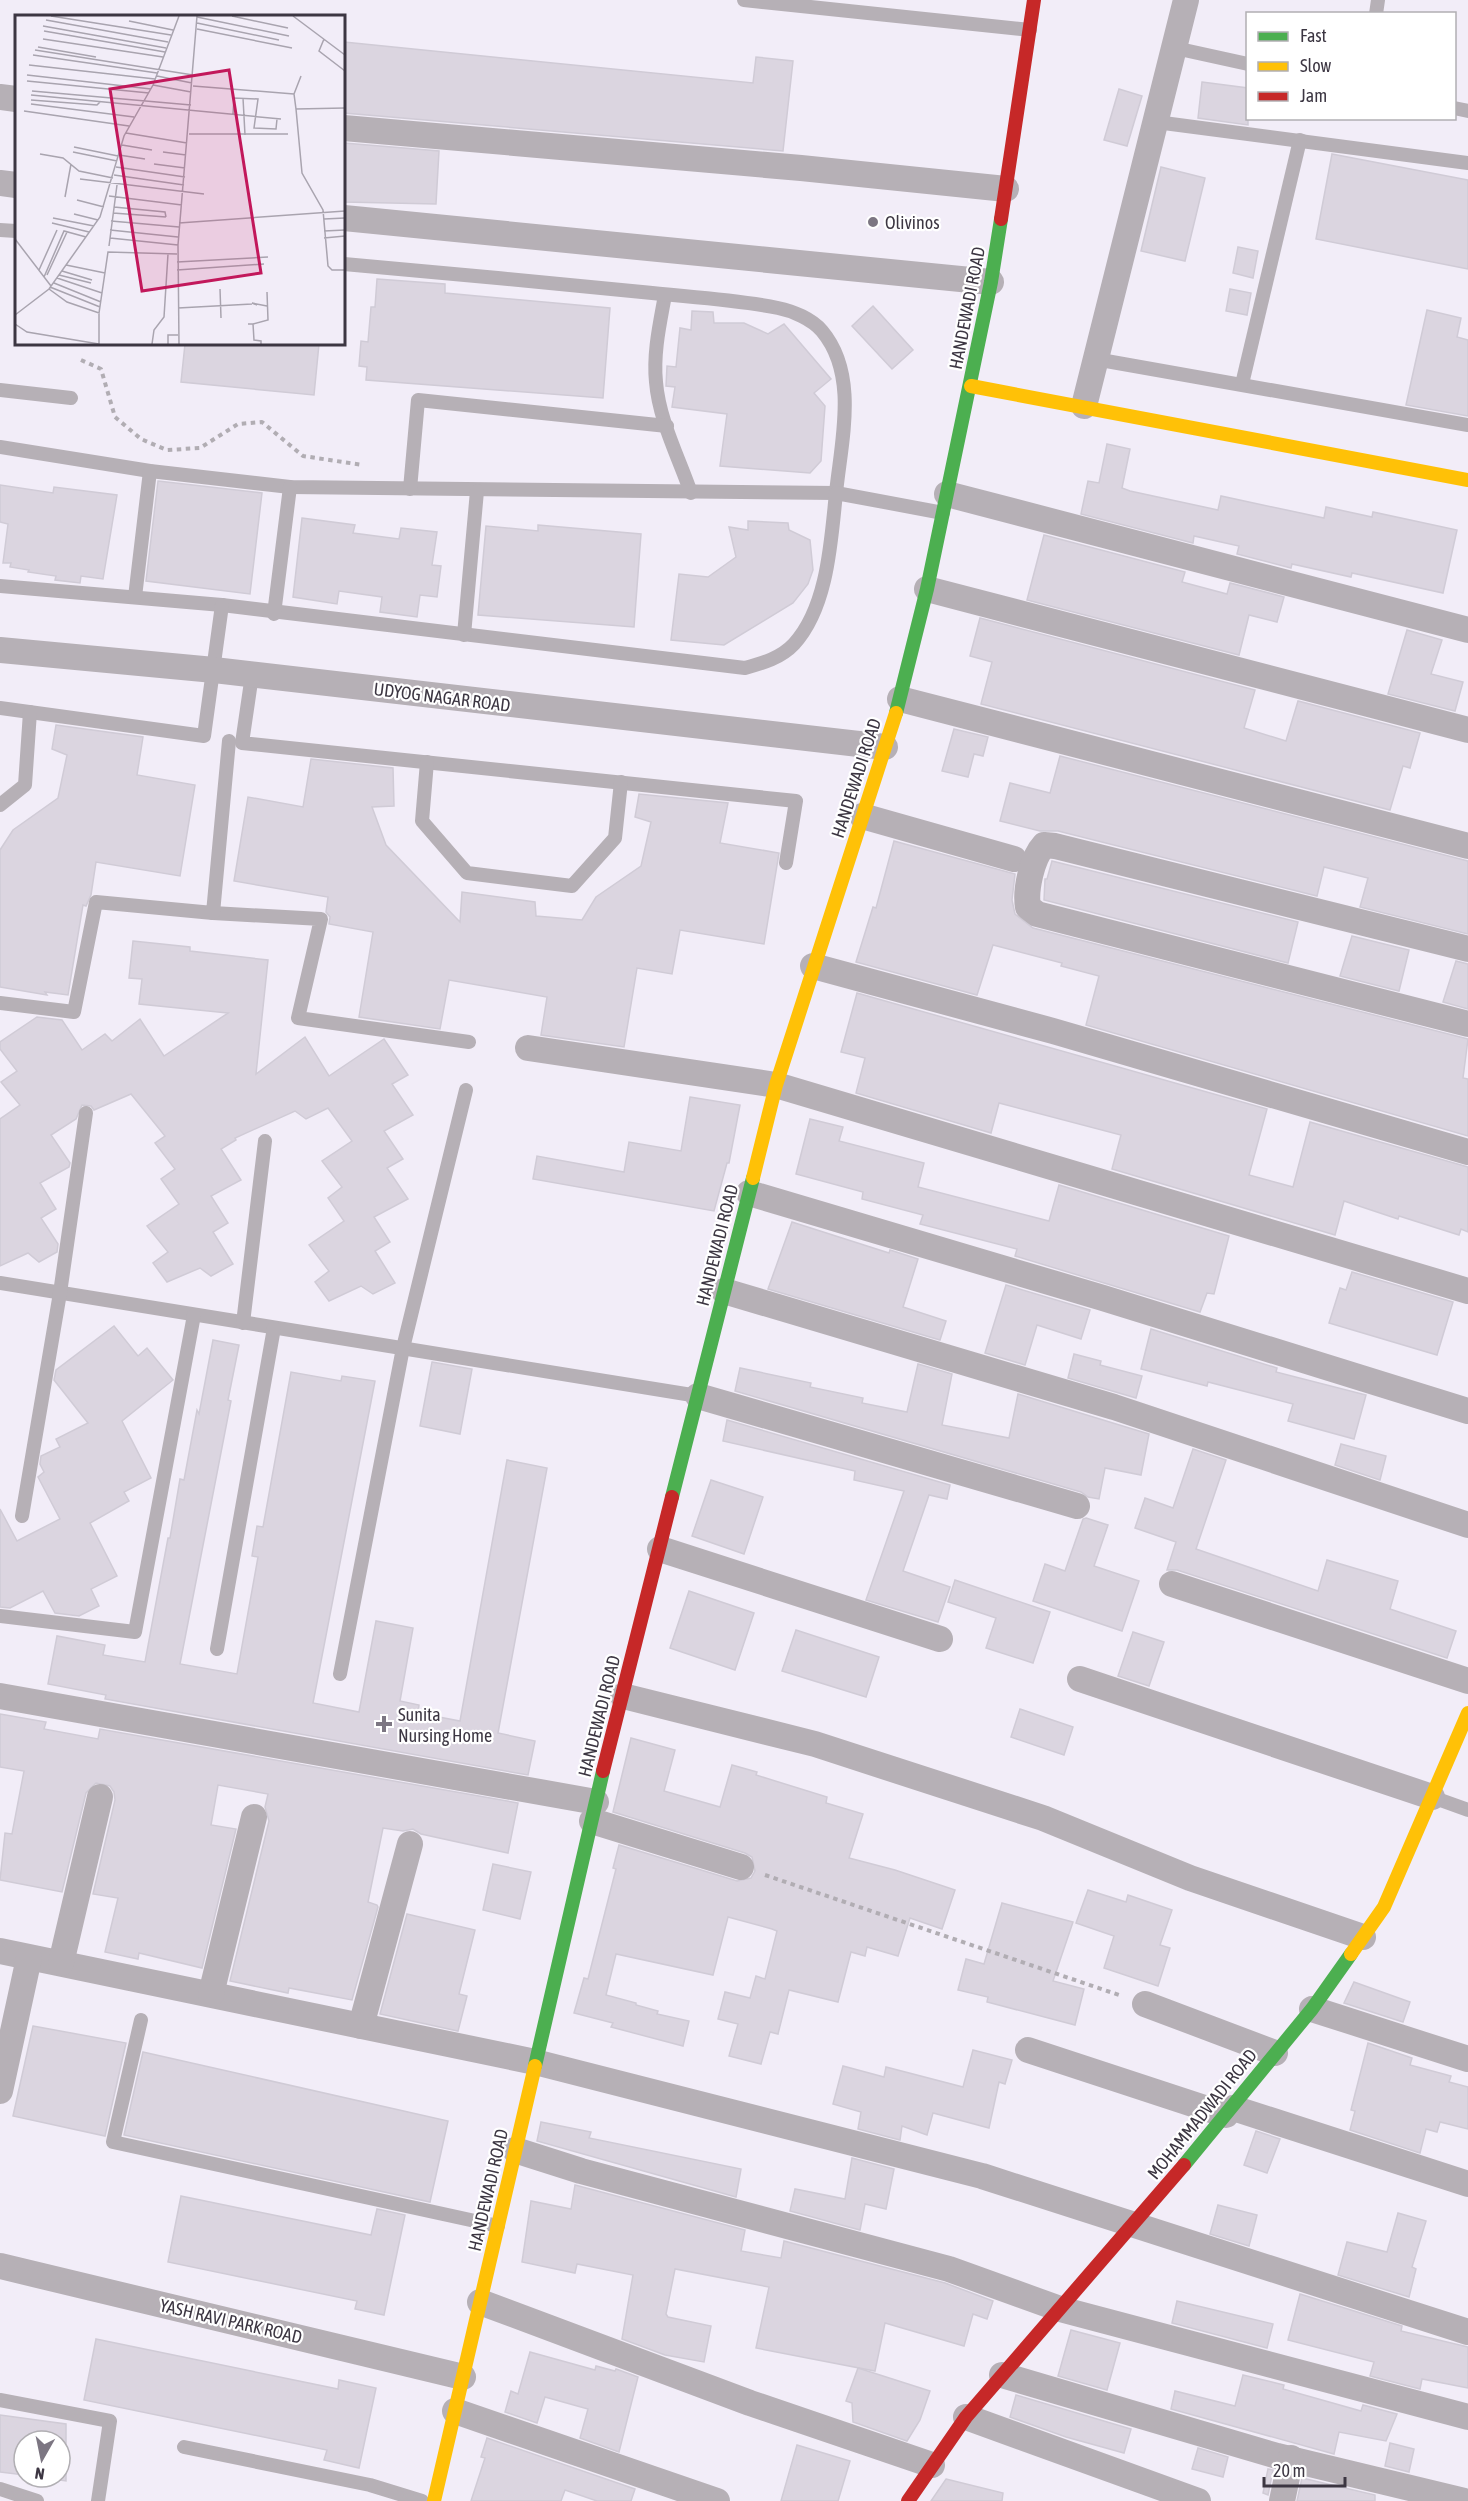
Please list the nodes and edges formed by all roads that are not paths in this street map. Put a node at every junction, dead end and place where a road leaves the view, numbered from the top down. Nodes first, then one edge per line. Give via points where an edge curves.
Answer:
1 (744, 0) edge
2 (1034, 0) edge
3 (1186, 0) edge
4 (1030, 30) junction
5 (1174, 48) junction
6 (1246, 64) edge
7 (0, 98) edge
8 (15, 99) edge
9 (1156, 122) junction
10 (345, 128) edge
11 (1300, 140) junction
12 (1468, 162) edge
13 (0, 183) edge
14 (15, 185) edge
15 (1006, 189) junction
16 (345, 218) edge
17 (0, 230) edge
18 (15, 231) edge
19 (345, 264) edge
20 (991, 282) junction
21 (665, 295) junction
22 (1095, 359) junction
23 (1242, 384) junction
24 (970, 386) junction
25 (0, 390) edge
26 (71, 398) dead end
27 (1083, 406) junction
28 (1468, 425) edge
29 (667, 426) junction
30 (0, 447) edge
31 (150, 471) junction
32 (1468, 480) edge
33 (290, 487) junction
34 (410, 489) junction
35 (477, 490) junction
36 (691, 493) junction
37 (836, 494) junction
38 (945, 504) junction
39 (0, 586) edge
40 (927, 589) junction
41 (135, 597) junction
42 (222, 606) junction
43 (274, 614) junction
44 (1468, 630) edge
45 (464, 635) junction
46 (0, 650) edge
47 (214, 670) junction
48 (252, 675) junction
49 (900, 699) junction
50 (0, 708) edge
51 (30, 712) junction
52 (1468, 730) edge
53 (204, 736) junction
54 (235, 742) junction
55 (885, 747) junction
56 (427, 762) junction
57 (621, 782) junction
58 (0, 804) edge
59 (862, 816) junction
60 (1468, 846) edge
61 (1014, 859) dead end
62 (786, 863) dead end
63 (213, 913) junction
64 (1468, 950) edge
65 (813, 966) junction
66 (0, 1003) edge
67 (1468, 1024) edge
68 (469, 1042) dead end
69 (528, 1048) dead end
70 (776, 1085) junction
71 (466, 1090) dead end
72 (86, 1113) dead end
73 (265, 1140) dead end
74 (1468, 1152) edge
75 (749, 1193) junction
76 (0, 1283) edge
77 (724, 1291) junction
78 (1468, 1291) edge
79 (60, 1293) junction
80 (194, 1315) junction
81 (243, 1323) junction
82 (274, 1328) junction
83 (403, 1348) junction
84 (698, 1396) junction
85 (1468, 1411) edge
86 (1077, 1506) dead end
87 (22, 1516) dead end
88 (1468, 1525) edge
89 (660, 1549) junction
90 (1172, 1584) dead end
91 (0, 1616) edge
92 (940, 1639) dead end
93 (217, 1648) dead end
94 (340, 1674) dead end
95 (1080, 1679) dead end
96 (1468, 1681) edge
97 (0, 1696) edge
98 (623, 1696) junction
99 (1468, 1713) edge
100 (100, 1797) dead end
101 (1432, 1797) junction
102 (1468, 1810) edge
103 (594, 1812) junction
104 (254, 1816) dead end
105 (410, 1844) dead end
106 (741, 1867) road end
107 (1363, 1937) junction
108 (0, 1951) edge
109 (28, 1958) junction
110 (61, 1963) junction
111 (211, 1994) junction
112 (1145, 2004) road end
113 (1312, 2009) junction
114 (141, 2020) dead end
115 (362, 2026) junction
116 (1028, 2050) dead end
117 (1275, 2052) junction
118 (1468, 2059) edge
119 (535, 2062) junction
120 (0, 2091) edge
121 (1229, 2112) junction
122 (515, 2150) junction
123 (1468, 2184) edge
124 (498, 2226) junction
125 (1133, 2226) junction
126 (0, 2266) edge
127 (480, 2302) junction
128 (1060, 2310) junction
129 (1468, 2332) edge
130 (1002, 2376) junction
131 (463, 2377) junction
132 (0, 2400) edge
133 (455, 2411) junction
134 (966, 2416) junction
135 (1468, 2417) edge
136 (184, 2447) dead end
137 (1291, 2458) junction
138 (932, 2465) junction
139 (0, 2489) edge
140 (37, 2501) edge
141 (98, 2501) edge
142 (422, 2501) edge
143 (434, 2501) edge
144 (717, 2501) edge
145 (908, 2501) edge
146 (1198, 2501) edge
147 (1282, 2501) edge
148 (1464, 2501) edge

1 - 4 lane
2 - 4 main road, HANDEWADI ROAD
3 - 5 street
4 - 15 main road, HANDEWADI ROAD
5 - 6 lane
5 - 9 street
7 - 8 street
9 - 11 lane
9 - 22 street
10 - 15 street
11 - 12 lane
11 - 23 lane
13 - 14 street
15 - 20 main road, HANDEWADI ROAD
16 - 20 street
17 - 18 lane
19 - 21 lane
20 - 24 main road, HANDEWADI ROAD
21 - 29 lane via 656,383
21 - 37 lane via 779,308 821,329 836,352 843,378
22 - 23 lane
22 - 27 street
23 - 28 lane
24 - 27 main road
24 - 38 main road, HANDEWADI ROAD
25 - 26 lane
27 - 32 main road
29 - 34 lane via 418,400
29 - 36 lane
30 - 31 lane
31 - 33 lane
31 - 41 lane
33 - 34 lane
33 - 43 lane
34 - 35 lane
35 - 36 lane
35 - 45 lane
36 - 37 lane
37 - 38 lane
37 - 45 lane via 828,564 815,609 794,644 771,661 745,668
38 - 40 main road, HANDEWADI ROAD
38 - 44 street
39 - 41 lane
40 - 49 main road, HANDEWADI ROAD
40 - 52 street
41 - 42 lane
42 - 43 lane
42 - 47 lane
43 - 45 lane
46 - 47 street, UDYOG NAGAR ROAD
47 - 48 street, UDYOG NAGAR ROAD
47 - 53 lane
48 - 54 lane
48 - 55 street, UDYOG NAGAR ROAD
49 - 55 main road, HANDEWADI ROAD
49 - 60 street
50 - 51 lane
51 - 53 lane
51 - 58 lane via 25,785
53 - 54 lane
54 - 56 lane
54 - 63 lane
55 - 59 main road, HANDEWADI ROAD
56 - 57 lane
56 - 57 lane via 422,821 467,873 572,886 615,838
57 - 62 lane via 796,801
59 - 61 street
59 - 65 main road, HANDEWADI ROAD
63 - 66 lane via 96,902 74,1012
63 - 68 lane via 321,919 298,1018
64 - 67 street via 1055,846 1044,845 1038,852 1027,898 1028,907 1037,914
65 - 70 main road, HANDEWADI ROAD
65 - 74 street via 1053,1031
69 - 70 street
70 - 75 main road, HANDEWADI ROAD
70 - 78 street
71 - 83 lane
72 - 79 lane
73 - 81 lane
75 - 77 main road, HANDEWADI ROAD
75 - 85 street
76 - 79 lane
77 - 84 main road, HANDEWADI ROAD
77 - 88 street via 1114,1407
79 - 80 lane
79 - 87 lane
80 - 81 lane
80 - 91 lane via 135,1632
81 - 82 lane
82 - 83 lane
82 - 93 lane
83 - 84 lane
83 - 94 lane
84 - 86 street
84 - 89 main road, HANDEWADI ROAD
89 - 92 street
89 - 98 main road, HANDEWADI ROAD
90 - 96 street
95 - 101 street
97 - 103 street
98 - 103 main road, HANDEWADI ROAD
98 - 107 street via 815,1744 1043,1818 1190,1878
99 - 101 main road, MOHAMMADWADI ROAD
100 - 110 street
101 - 102 lane
101 - 107 main road, MOHAMMADWADI ROAD via 1384,1907
103 - 106 street
103 - 119 main road, HANDEWADI ROAD
104 - 111 street
105 - 115 street
107 - 113 main road, MOHAMMADWADI ROAD
108 - 109 street
109 - 110 street
109 - 120 street
110 - 111 street
111 - 115 street
112 - 117 street
113 - 117 main road, MOHAMMADWADI ROAD
113 - 118 street
114 - 124 lane via 113,2142
115 - 119 street
116 - 121 street
117 - 121 main road, MOHAMMADWADI ROAD
119 - 122 main road, HANDEWADI ROAD
119 - 125 street via 982,2176
121 - 123 street
121 - 125 main road, MOHAMMADWADI ROAD
122 - 124 main road, HANDEWADI ROAD
122 - 128 street via 949,2269
124 - 127 main road, HANDEWADI ROAD
125 - 128 main road, MOHAMMADWADI ROAD
125 - 129 street
126 - 131 street, YASH RAVI PARK ROAD
127 - 131 main road, HANDEWADI ROAD
127 - 138 street via 750,2403
128 - 130 main road, MOHAMMADWADI ROAD
128 - 135 street
130 - 134 main road, MOHAMMADWADI ROAD
130 - 137 street
131 - 133 main road, HANDEWADI ROAD
132 - 141 lane via 110,2421
133 - 143 main road, HANDEWADI ROAD
133 - 144 street
134 - 138 main road, MOHAMMADWADI ROAD
134 - 146 street
136 - 142 lane via 370,2485
137 - 147 street
137 - 148 street
138 - 145 main road, MOHAMMADWADI ROAD
139 - 140 lane

